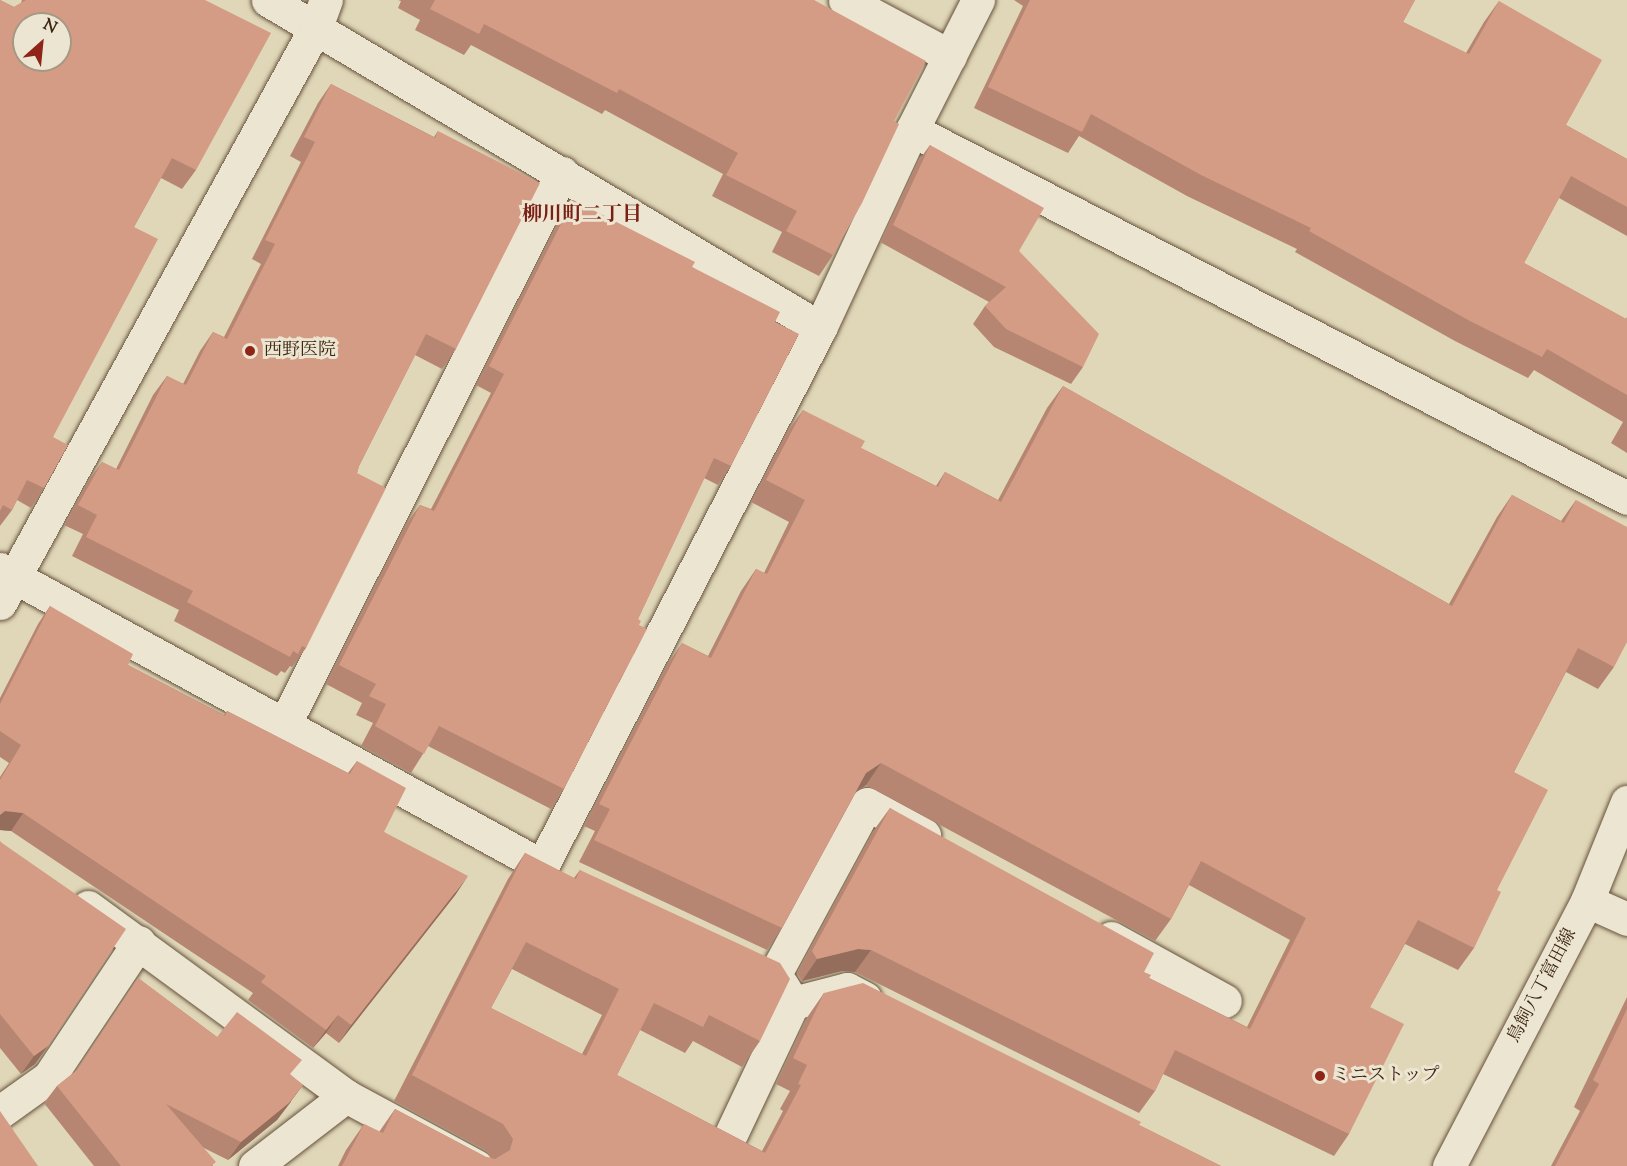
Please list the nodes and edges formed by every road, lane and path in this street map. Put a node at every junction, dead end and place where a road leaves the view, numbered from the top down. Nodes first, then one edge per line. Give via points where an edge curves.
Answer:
1 (268, 0) edge
2 (845, 0) edge
3 (978, 0) edge
4 (321, 14) edge
5 (950, 56) junction
6 (912, 130) junction
7 (562, 173) junction
8 (820, 328) junction
9 (1627, 498) edge
10 (4, 583) edge
11 (285, 723) junction
12 (1627, 802) edge
13 (949, 849) edge
14 (542, 866) junction
15 (574, 881) edge
16 (63, 890) edge
17 (1587, 901) junction
18 (1627, 919) edge
19 (1082, 922) edge
20 (139, 942) junction
21 (743, 960) edge
22 (775, 974) junction
23 (1225, 1001) dead end
24 (793, 1003) junction
25 (888, 1010) edge
26 (346, 1096) junction
27 (0, 1112) edge
28 (730, 1134) edge
29 (255, 1166) edge
30 (476, 1166) edge
31 (1449, 1166) edge

1 - 4 street
2 - 5 street
3 - 5 street
4 - 7 street
4 - 10 street
5 - 6 street
6 - 8 street
6 - 9 street
7 - 8 street
7 - 11 street
8 - 14 street
10 - 11 street
11 - 14 street
12 - 17 street, 鳥飼八丁富田線
13 - 22 street via 867,804
14 - 15 street
16 - 20 street
17 - 18 street
17 - 31 street, 鳥飼八丁富田線
19 - 23 street
20 - 26 street
20 - 27 street via 49,1077
21 - 22 street
22 - 24 street
24 - 25 street via 847,989
24 - 28 street
26 - 29 street
26 - 30 street

